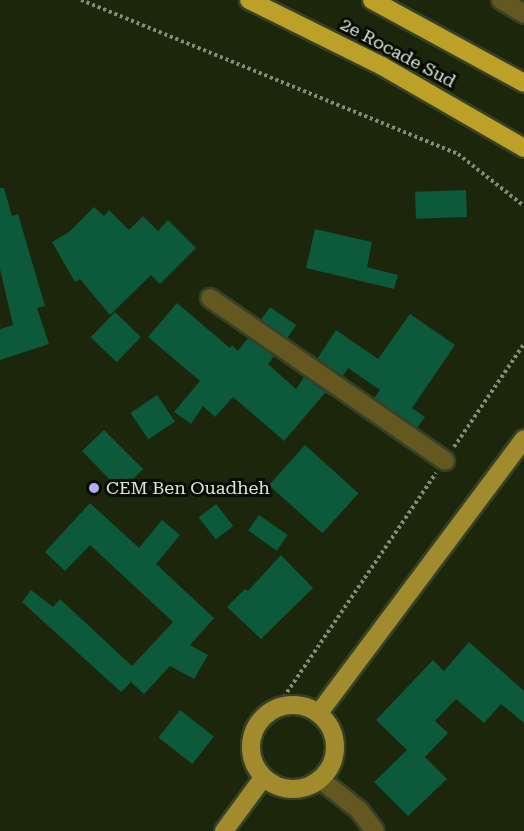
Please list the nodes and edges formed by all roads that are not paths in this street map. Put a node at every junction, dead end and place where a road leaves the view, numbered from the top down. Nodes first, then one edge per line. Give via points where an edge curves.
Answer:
1 (249, 0) edge
2 (372, 0) edge
3 (501, 0) edge
4 (524, 14) edge
5 (524, 83) edge
6 (524, 148) edge
7 (210, 298) dead end
8 (524, 439) edge
9 (445, 460) road end
10 (319, 713) junction
11 (263, 778) junction
12 (321, 780) junction
13 (224, 831) edge
14 (375, 831) edge

1 - 6 highway, 2e Rocade Sud via 382,66
2 - 5 highway, 2e Rocade Sud
3 - 4 street
7 - 9 street
8 - 10 main road
10 - 11 main road via 299,705 277,707 261,720 251,739 251,753
10 - 12 main road via 334,734 336,746 334,759
11 - 12 main road via 273,785 298,790
11 - 13 main road
12 - 14 street via 359,810

